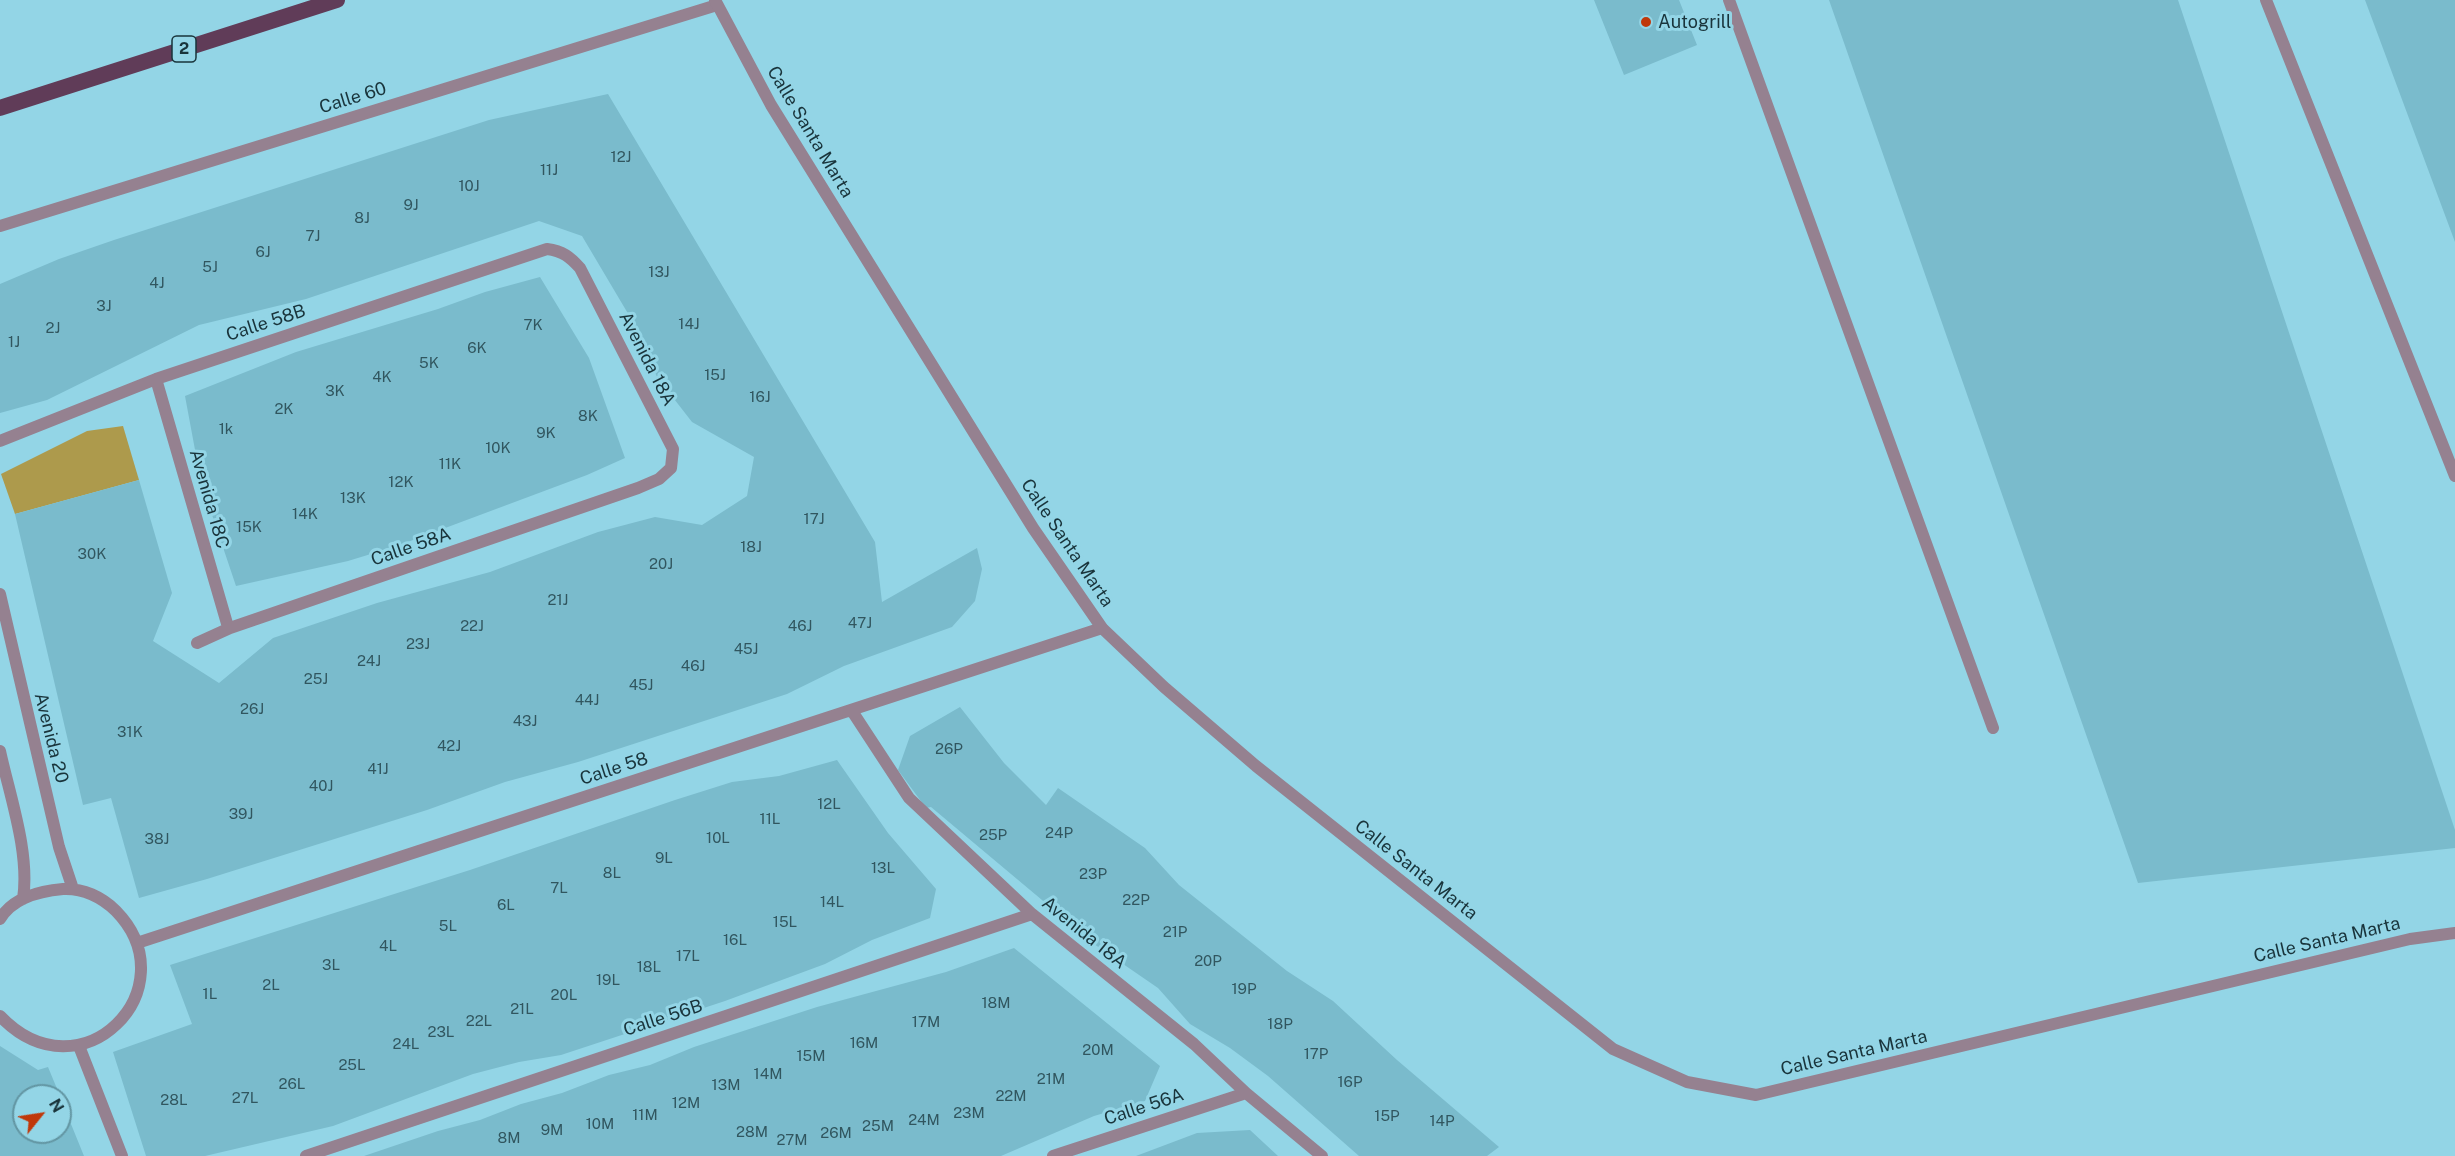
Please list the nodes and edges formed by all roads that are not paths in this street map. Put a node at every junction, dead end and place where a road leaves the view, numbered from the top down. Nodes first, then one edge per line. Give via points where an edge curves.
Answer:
1 (338, 0) edge
2 (1729, 0) edge
3 (2266, 0) edge
4 (716, 2) edge
5 (31, 98) junction
6 (0, 103) edge
7 (0, 108) edge
8 (0, 226) edge
9 (547, 249) joint
10 (156, 379) junction
11 (0, 441) edge
12 (2455, 476) edge
13 (638, 488) joint
14 (0, 594) edge
15 (230, 628) junction
16 (1102, 628) junction
17 (197, 643) dead end
18 (852, 711) junction
19 (1993, 728) dead end
20 (0, 751) edge
21 (73, 889) junction
22 (23, 899) junction
23 (1032, 914) junction
24 (0, 919) edge
25 (2455, 933) edge
26 (137, 943) junction
27 (0, 1016) edge
28 (79, 1046) junction
29 (1246, 1093) junction
30 (122, 1156) edge
31 (306, 1156) edge
32 (1053, 1156) edge
33 (1322, 1156) edge

1 - 5 highway, 2
2 - 19 street
3 - 12 street
4 - 8 street, Calle 60
4 - 16 street, Calle Santa Marta via 771,105 1033,528
5 - 6 highway, 2
5 - 7 highway, 2
9 - 10 street, Calle 58B
9 - 13 street, Avenida 18A via 561,251 580,268 673,449 671,468 659,479
10 - 11 street, Calle 58B
10 - 15 street, Avenida 18C
13 - 15 street, Calle 58A
14 - 21 street, Avenida 20 via 59,847
15 - 17 street, Calle 58A
16 - 18 street, Calle 58
16 - 25 street, Calle Santa Marta via 1256,766 1613,1048 1687,1082 1756,1095 2410,939
18 - 23 street, Avenida 18A via 909,798
18 - 26 street, Calle 58
20 - 22 street via 24,862
21 - 22 street via 43,890
21 - 26 street via 109,904 126,921
22 - 24 street
23 - 29 street, Avenida 18A via 1194,1044
23 - 31 street, Calle 56B
26 - 28 street via 142,969 137,995 124,1019 104,1036
27 - 28 street via 14,1031 34,1042
28 - 30 street
29 - 32 street, Calle 56A
29 - 33 street, Avenida 18A

